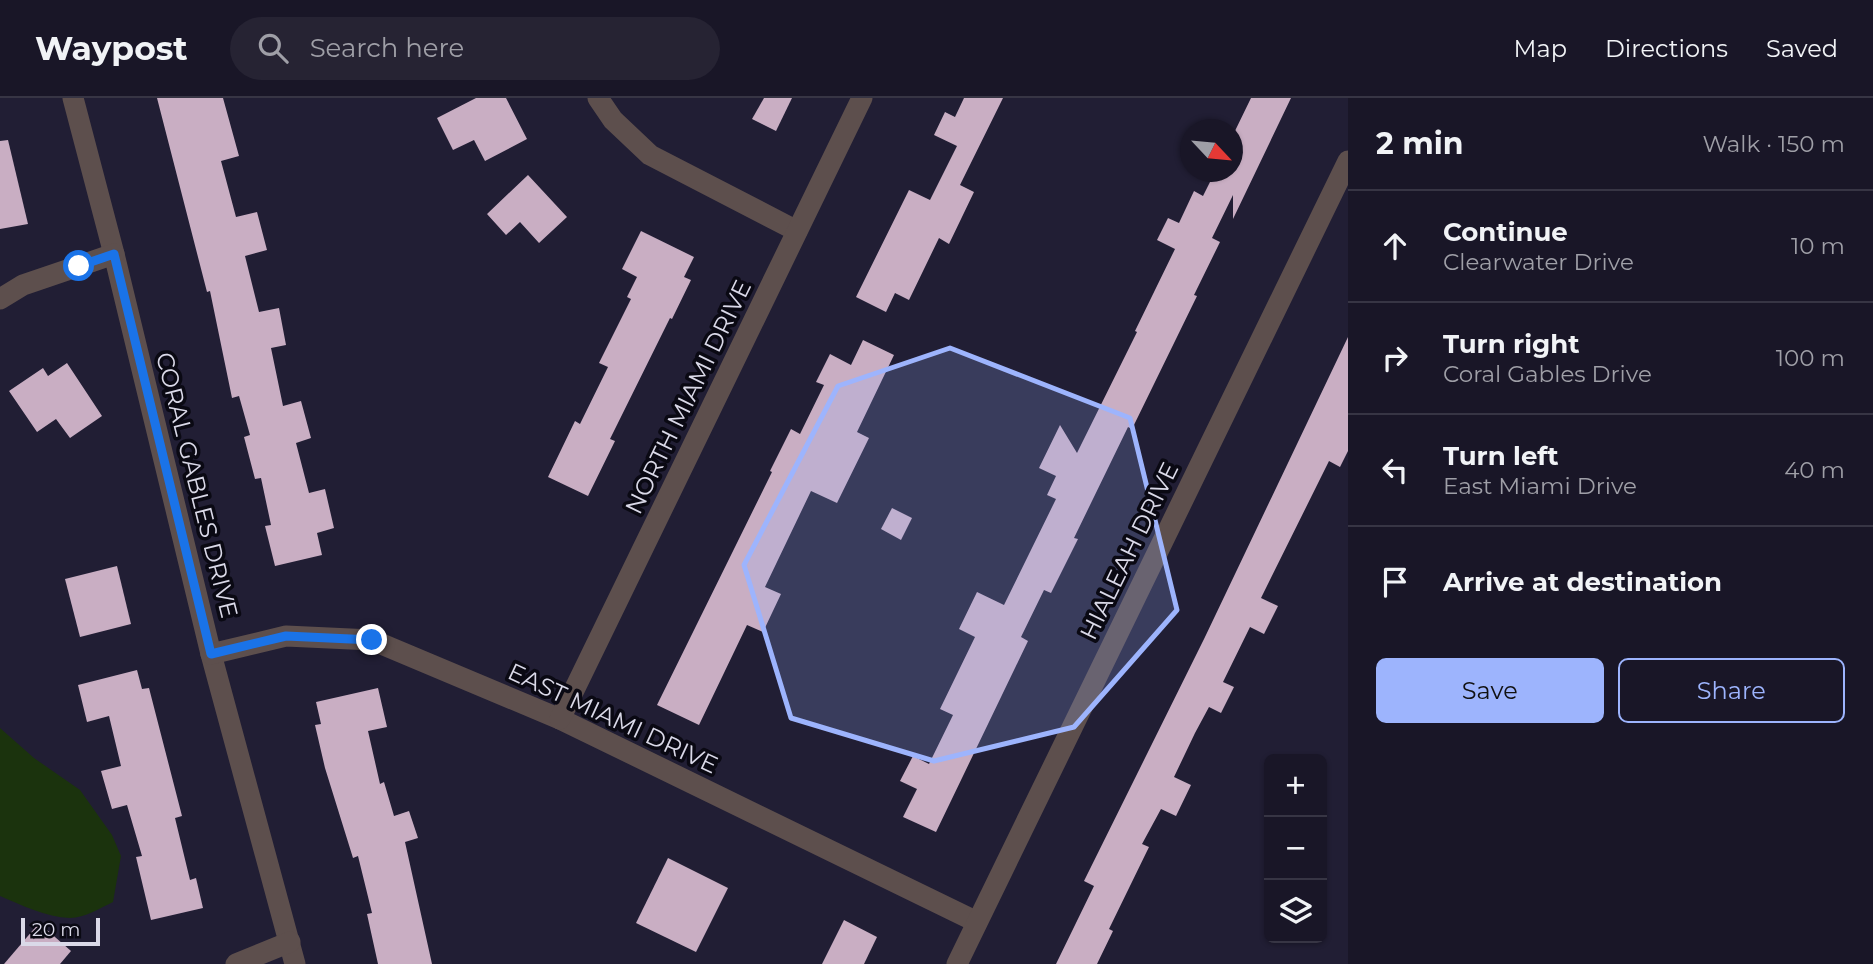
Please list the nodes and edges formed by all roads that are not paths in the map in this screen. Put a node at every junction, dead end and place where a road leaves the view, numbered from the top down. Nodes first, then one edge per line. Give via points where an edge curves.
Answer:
1 (73, 98) edge
2 (598, 98) edge
3 (862, 98) edge
4 (1348, 161) edge
5 (797, 231) junction
6 (114, 254) junction
7 (0, 299) edge
8 (211, 654) junction
9 (561, 719) junction
10 (977, 922) junction
11 (290, 942) junction
12 (236, 964) edge
13 (295, 964) edge
14 (957, 964) edge

1 - 6 street, CORAL GABLES DRIVE
2 - 5 street via 613,120 650,155
3 - 5 street, NORTH MIAMI DRIVE
4 - 10 street, HIALEAH DRIVE
5 - 9 street, NORTH MIAMI DRIVE
6 - 7 street via 23,285
6 - 8 street, CORAL GABLES DRIVE
8 - 9 street, EAST MIAMI DRIVE via 286,636 372,640
8 - 11 street, CORAL GABLES DRIVE
9 - 10 street, EAST MIAMI DRIVE
10 - 14 street, HIALEAH DRIVE
11 - 12 street
11 - 13 street, CORAL GABLES DRIVE

